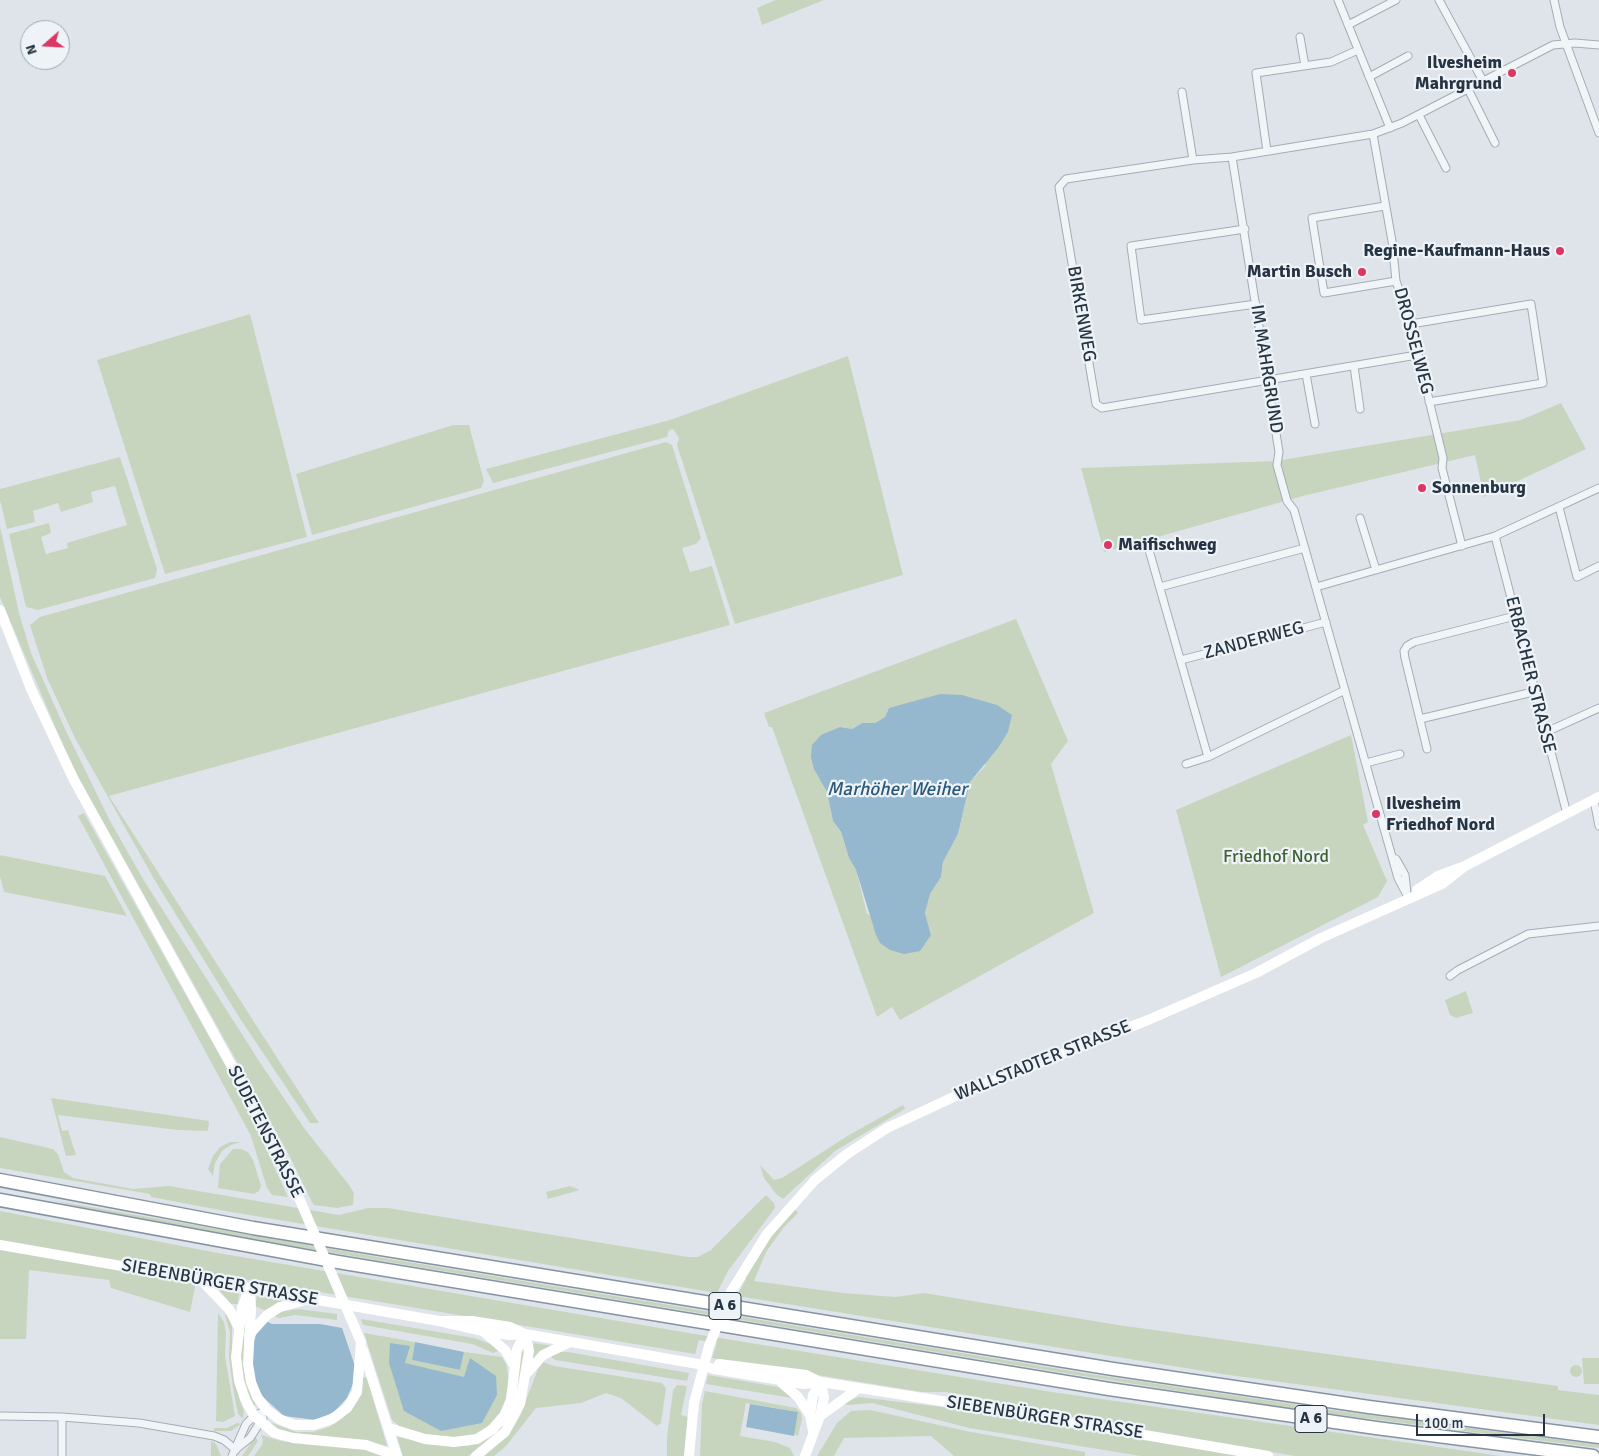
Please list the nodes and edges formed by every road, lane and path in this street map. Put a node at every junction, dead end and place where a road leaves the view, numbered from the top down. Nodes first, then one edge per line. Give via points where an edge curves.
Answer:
1 (1338, 0) edge
2 (1396, 0) edge
3 (1439, 0) edge
4 (1554, 0) edge
5 (1348, 25) junction
6 (1300, 37) dead end
7 (1566, 44) junction
8 (1599, 45) edge
9 (1358, 50) junction
10 (1408, 56) dead end
11 (1305, 66) junction
12 (1369, 77) junction
13 (1483, 81) junction
14 (1468, 89) junction
15 (1182, 92) dead end
16 (1419, 115) junction
17 (1390, 128) junction
18 (1599, 133) edge
19 (1372, 134) junction
20 (1495, 143) dead end
21 (1267, 151) junction
22 (1232, 157) junction
23 (1192, 160) junction
24 (1446, 168) dead end
25 (1385, 206) junction
26 (1245, 230) junction
27 (1396, 281) junction
28 (1256, 304) junction
29 (1411, 324) junction
30 (1417, 355) junction
31 (1354, 366) junction
32 (1306, 374) junction
33 (1268, 381) junction
34 (1429, 402) junction
35 (1360, 409) dead end
36 (1314, 424) dead end
37 (1599, 488) edge
38 (1559, 507) junction
39 (1360, 518) dead end
40 (1495, 536) junction
41 (1147, 543) dead end
42 (1462, 546) junction
43 (1305, 548) junction
44 (1599, 566) edge
45 (1376, 570) junction
46 (1160, 587) junction
47 (1316, 587) junction
48 (0, 610) edge
49 (1515, 616) junction
50 (1326, 622) junction
51 (1181, 660) junction
52 (1345, 690) junction
53 (1534, 692) junction
54 (1599, 708) edge
55 (1420, 719) junction
56 (1544, 733) junction
57 (1427, 749) dead end
58 (1400, 754) dead end
59 (1208, 757) junction
60 (1366, 763) junction
61 (1186, 764) dead end
62 (1596, 799) edge
63 (1567, 814) junction
64 (1599, 826) edge
65 (1408, 897) junction
66 (1599, 926) edge
67 (1450, 976) dead end
68 (0, 1180) edge
69 (0, 1200) edge
70 (0, 1245) edge
71 (200, 1280) junction
72 (250, 1289) junction
73 (309, 1299) junction
74 (439, 1321) junction
75 (238, 1326) junction
76 (483, 1331) junction
77 (525, 1334) junction
78 (249, 1335) junction
79 (361, 1342) junction
80 (570, 1342) junction
81 (698, 1364) junction
82 (515, 1367) junction
83 (526, 1373) junction
84 (778, 1380) junction
85 (821, 1382) junction
86 (859, 1388) junction
87 (267, 1410) junction
88 (815, 1415) junction
89 (0, 1416) edge
90 (254, 1416) junction
91 (62, 1417) junction
92 (261, 1424) junction
93 (389, 1428) junction
94 (1599, 1437) edge
95 (234, 1453) edge
96 (62, 1456) edge
97 (397, 1456) edge
98 (476, 1456) edge
99 (689, 1456) edge
100 (805, 1456) edge
101 (1268, 1456) edge
102 (1592, 1456) edge

1 - 5 street
2 - 5 street
3 - 13 street
4 - 7 street
5 - 9 street
6 - 11 street
7 - 8 street
7 - 13 street via 1553,45
7 - 18 street
9 - 11 street via 1331,62
9 - 12 street
10 - 12 street
11 - 21 street via 1256,73
12 - 17 street
13 - 14 street
14 - 16 street
14 - 20 street
15 - 23 street
16 - 17 street
16 - 24 street
17 - 19 street
19 - 21 street
19 - 25 street, DROSSELWEG
21 - 22 street
22 - 23 street, BIRKENWEG
22 - 26 street, IM MAHRGRUND
23 - 33 street, BIRKENWEG via 1066,179 1060,187 1096,404 1102,408 1112,407
25 - 27 street, DROSSELWEG
25 - 27 street via 1312,218 1324,293
26 - 28 street, IM MAHRGRUND
26 - 28 street via 1132,246 1141,320
27 - 29 street, DROSSELWEG
28 - 33 street, IM MAHRGRUND
29 - 30 street, DROSSELWEG
29 - 34 street via 1531,304 1543,383
30 - 31 street
30 - 34 street, DROSSELWEG
31 - 32 street
31 - 35 street
32 - 33 street
32 - 36 street
33 - 43 street, IM MAHRGRUND via 1279,452 1277,465
34 - 42 street, DROSSELWEG
37 - 38 street
38 - 40 street
38 - 44 street via 1577,576
39 - 45 street
40 - 42 street
40 - 49 street, ERBACHER STRASSE
41 - 46 street
42 - 45 street
43 - 46 street
43 - 47 street, IM MAHRGRUND
45 - 47 street
46 - 51 street
47 - 50 street, IM MAHRGRUND
48 - 79 main road, SUDETENSTRASSE, bridge via 31,688 97,824 245,1090 296,1191
49 - 53 street, ERBACHER STRASSE
49 - 55 street via 1407,646 1405,658
50 - 51 street, ZANDERWEG
50 - 52 street, IM MAHRGRUND
51 - 59 street
52 - 59 street
52 - 60 street, IM MAHRGRUND
53 - 55 street
53 - 56 street, ERBACHER STRASSE
54 - 56 street
55 - 57 street
56 - 63 street, ERBACHER STRASSE
58 - 60 street
59 - 61 street
60 - 65 street, IM MAHRGRUND via 1391,850 1405,875
62 - 63 main road, WALLSTADTER STRASSE
62 - 64 street
63 - 65 main road, WALLSTADTER STRASSE via 1465,866 1438,876
65 - 99 main road, WALLSTADTER STRASSE, bridge via 1256,973 1148,1020 960,1094 887,1128 847,1154 815,1180 767,1234 732,1290 708,1346 694,1403
66 - 67 street via 1528,934
68 - 94 highway, A 6 via 281,1232 1047,1359 1360,1406
69 - 102 highway, A 6 via 338,1262 1090,1386
70 - 71 main road, SIEBENBÜRGER STRASSE
71 - 72 main road, SIEBENBÜRGER STRASSE
71 - 75 main road via 229,1309
72 - 73 main road, SIEBENBÜRGER STRASSE
72 - 75 main road
72 - 78 main road
73 - 74 main road, SIEBENBÜRGER STRASSE
73 - 78 main road via 273,1311
74 - 76 main road, SIEBENBÜRGER STRASSE
74 - 77 main road, SIEBENBÜRGER STRASSE via 472,1321 510,1327
75 - 90 main road via 236,1357 239,1381
76 - 77 main road, SIEBENBÜRGER STRASSE
76 - 82 main road via 504,1350
77 - 80 main road, SIEBENBÜRGER STRASSE
77 - 82 main road via 517,1349
77 - 83 main road via 529,1351
78 - 87 main road via 251,1382
79 - 87 main road via 357,1392 347,1408 332,1419 314,1425 294,1425
79 - 93 main road, SUDETENSTRASSE
80 - 81 main road, SIEBENBÜRGER STRASSE
80 - 83 main road via 543,1355
81 - 84 main road, SIEBENBÜRGER STRASSE
81 - 85 main road, SIEBENBÜRGER STRASSE via 715,1363 796,1373
82 - 93 main road via 511,1400 504,1416 478,1439 454,1442 425,1439
83 - 98 main road via 515,1418 505,1432
84 - 85 main road, SIEBENBÜRGER STRASSE via 804,1384
84 - 88 main road
85 - 86 main road, SIEBENBÜRGER STRASSE
85 - 88 main road via 813,1396
86 - 88 main road
86 - 101 main road, SIEBENBÜRGER STRASSE
87 - 90 street
87 - 92 street
88 - 100 main road
89 - 91 street
90 - 92 main road
90 - 95 street via 242,1431
91 - 95 street via 139,1423 214,1436 224,1440
91 - 96 street
92 - 95 street
92 - 97 main road via 292,1438 366,1445
93 - 97 main road, SUDETENSTRASSE

